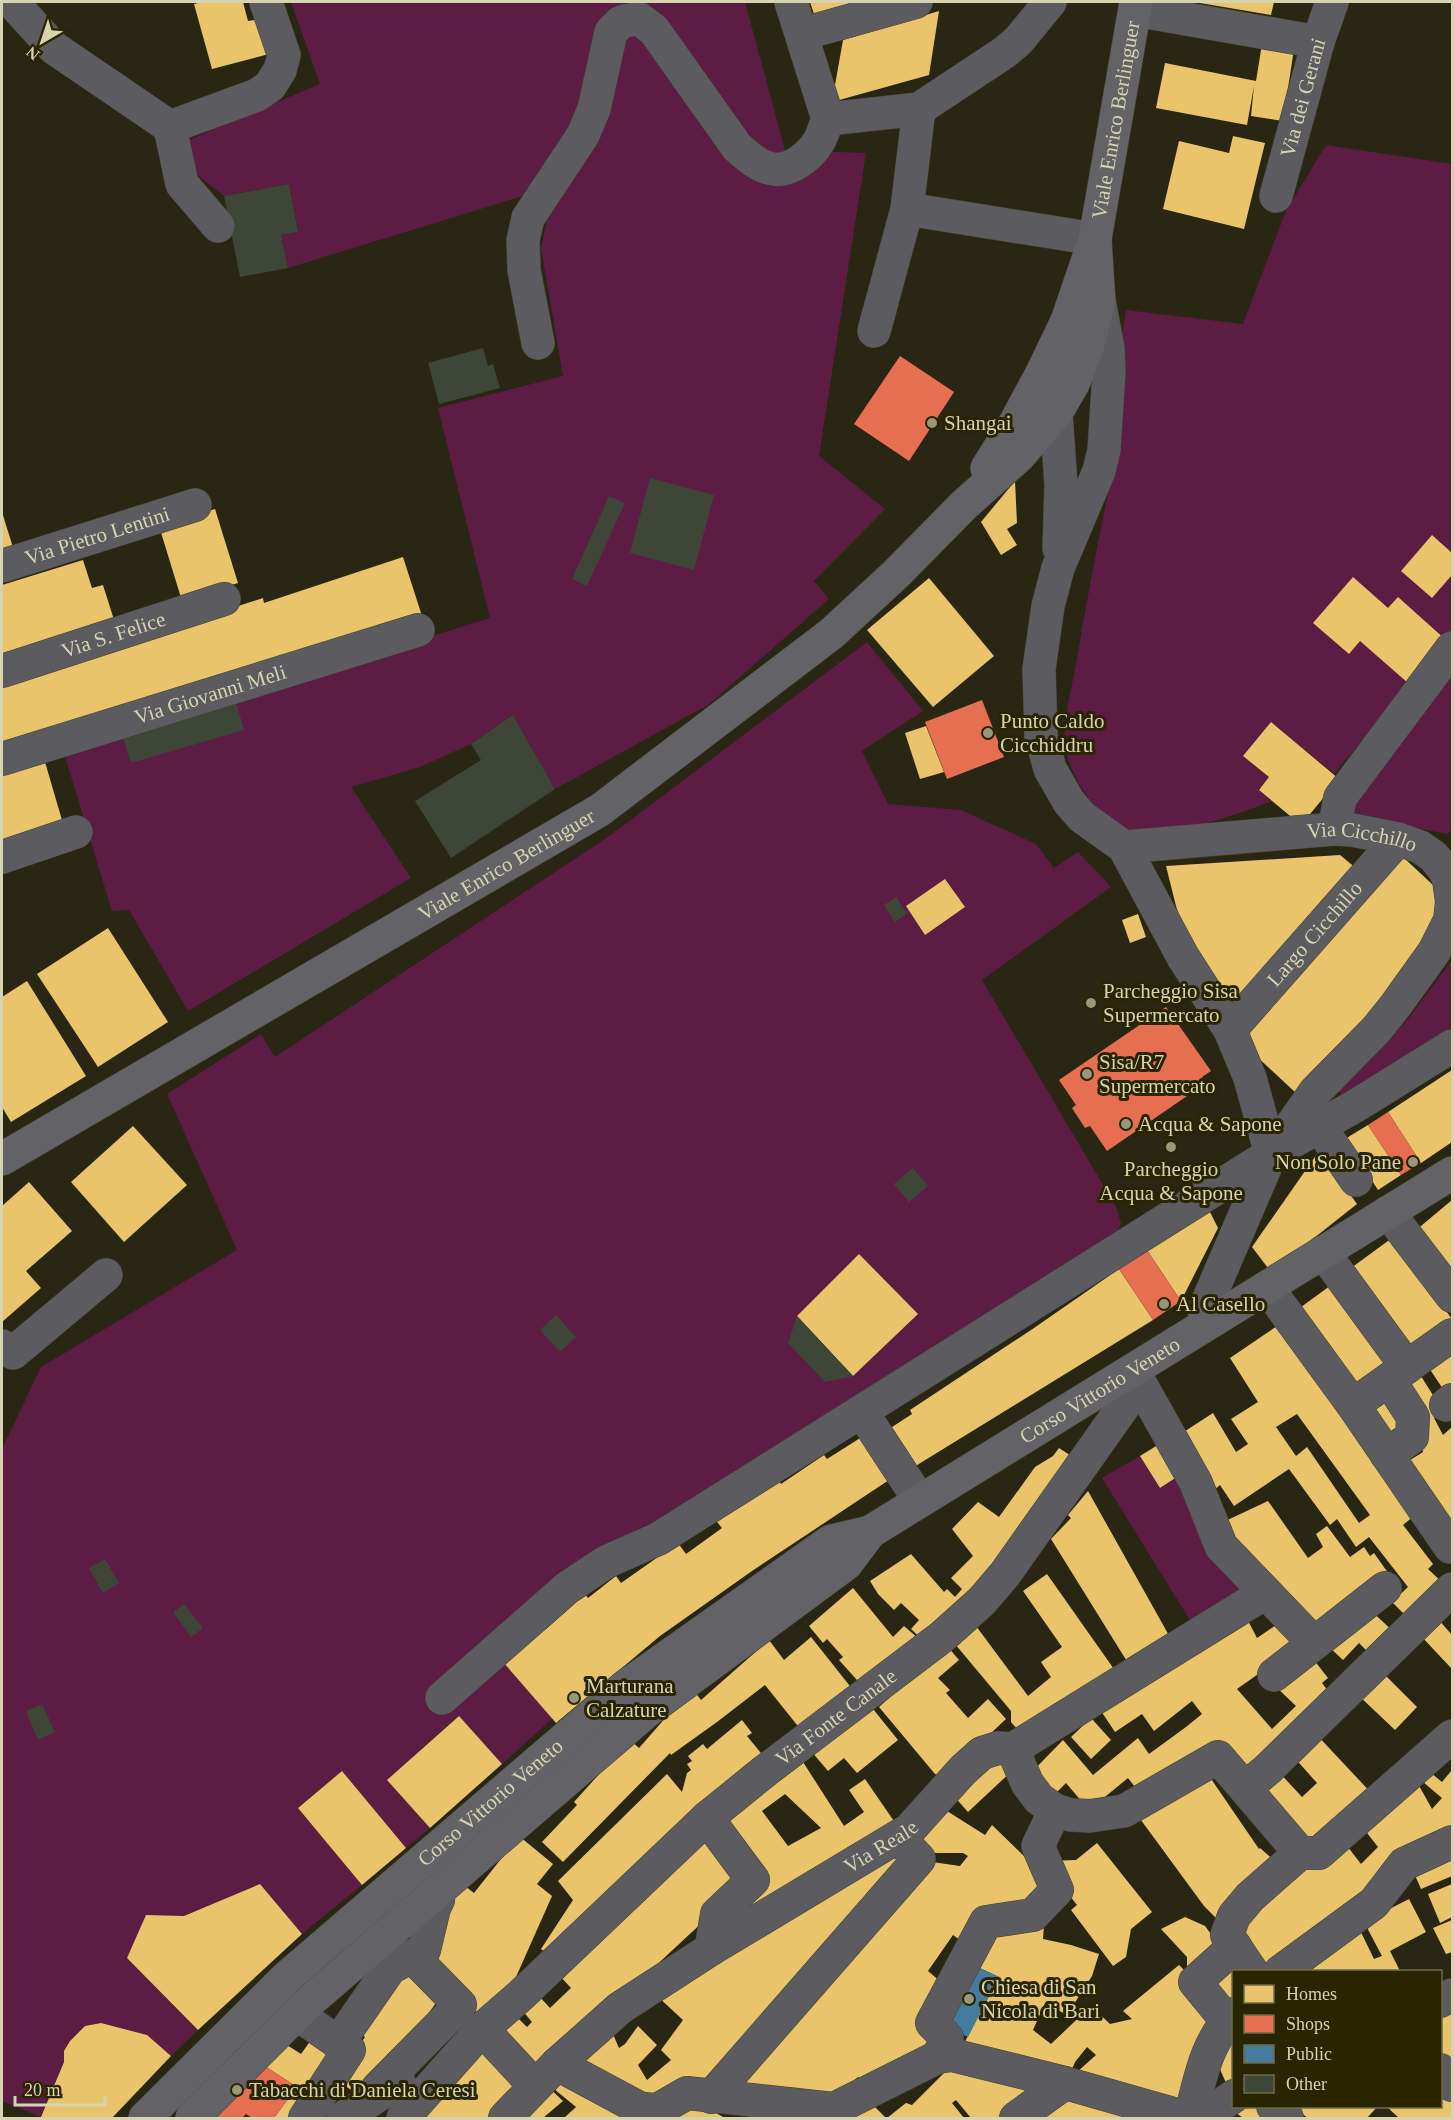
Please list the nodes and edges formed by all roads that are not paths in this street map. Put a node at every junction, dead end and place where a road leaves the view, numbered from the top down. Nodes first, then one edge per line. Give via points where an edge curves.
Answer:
1 (12, 2) edge
2 (266, 2) edge
3 (791, 2) edge
4 (916, 2) edge
5 (1050, 2) edge
6 (1332, 2) edge
7 (1136, 6) edge
8 (802, 34) junction
9 (1318, 42) junction
10 (919, 109) junction
11 (828, 119) junction
12 (170, 128) junction
13 (1276, 196) dead end
14 (906, 209) junction
15 (218, 226) dead end
16 (1095, 239) junction
17 (1099, 301) junction
18 (1067, 321) junction
19 (874, 331) dead end
20 (538, 343) dead end
21 (1056, 413) junction
22 (1014, 426) junction
23 (1104, 450) junction
24 (195, 505) dead end
25 (963, 505) junction
26 (2, 566) edge
27 (1058, 568) junction
28 (224, 598) dead end
29 (418, 630) dead end
30 (1452, 648) edge
31 (2, 671) edge
32 (2, 759) edge
33 (1334, 829) junction
34 (76, 832) dead end
35 (1398, 839) junction
36 (1124, 847) junction
37 (2, 857) edge
38 (1230, 1030) junction
39 (1452, 1046) edge
40 (1320, 1127) junction
41 (1271, 1154) junction
42 (2, 1159) edge
43 (1452, 1173) edge
44 (1356, 1180) dead end
45 (1388, 1212) junction
46 (1323, 1252) junction
47 (106, 1275) dead end
48 (1267, 1287) junction
49 (1452, 1296) edge
50 (1211, 1322) junction
51 (1452, 1335) edge
52 (2, 1346) edge
53 (1398, 1373) junction
54 (1136, 1376) junction
55 (1353, 1405) junction
56 (862, 1412) junction
57 (1387, 1455) junction
58 (920, 1501) junction
59 (870, 1532) junction
60 (1450, 1547) dead end
61 (1385, 1588) dead end
62 (1452, 1589) edge
63 (1265, 1593) junction
64 (1314, 1643) junction
65 (1274, 1675) dead end
66 (442, 1698) dead end
67 (1452, 1736) edge
68 (1013, 1749) junction
69 (1245, 1788) junction
70 (1055, 1810) junction
71 (707, 1818) junction
72 (898, 1837) junction
73 (1452, 1842) edge
74 (1300, 1853) junction
75 (434, 1894) junction
76 (711, 1949) junction
77 (412, 1956) junction
78 (1244, 1959) edge
79 (1281, 1970) edge
80 (297, 2014) junction
81 (1230, 2018) edge
82 (482, 2029) junction
83 (338, 2043) junction
84 (938, 2057) junction
85 (1442, 2072) edge
86 (546, 2075) junction
87 (331, 2076) junction
88 (1065, 2083) junction
89 (1452, 2085) edge
90 (711, 2097) junction
91 (1232, 2097) edge
92 (361, 2101) edge
93 (1275, 2108) edge
94 (145, 2118) edge
95 (192, 2118) edge
96 (304, 2118) edge
97 (403, 2118) edge
98 (505, 2118) edge
99 (1016, 2118) edge
100 (1178, 2118) edge
101 (1190, 2118) edge
102 (1202, 2118) edge
103 (1287, 2118) edge

1 - 12 street via 54,48
2 - 12 street via 284,55 270,86 257,95
3 - 8 street
4 - 8 street
5 - 10 street via 1005,52
6 - 9 street, Via dei Gerani
7 - 9 street
7 - 16 main road, Viale Enrico Berlinguer
8 - 11 street
9 - 13 street, Via dei Gerani
10 - 11 street
10 - 14 street
11 - 20 street via 821,139 798,162 773,170 761,165 737,147 654,30 638,18 621,22 611,32 594,109 583,135 528,218 523,240 524,270
12 - 15 street via 182,184
14 - 16 street
14 - 19 street
16 - 17 main road
16 - 18 main road
17 - 21 main road via 1088,345 1073,384
17 - 23 street via 1109,372
18 - 21 street
18 - 22 main road
21 - 22 street
21 - 23 street via 1082,422
21 - 25 main road via 1019,456
21 - 27 street via 1061,485
22 - 25 main road
23 - 27 street
24 - 26 street, Via Pietro Lentini
25 - 42 main road, Viale Enrico Berlinguer via 831,634 600,810
27 - 36 street via 1039,669 1044,753 1069,802 1082,817
28 - 31 street, Via S. Felice
29 - 32 street, Via Giovanni Meli
30 - 33 street via 1340,798
33 - 35 street, Via Cicchillo
33 - 36 street, Via Cicchillo
34 - 37 street
35 - 38 street, Largo Cicchillo
35 - 41 street, Via Cicchillo via 1427,851 1444,868 1452,891 1447,929 1396,1005 1315,1092
36 - 38 street via 1183,957
38 - 41 street via 1250,1078
39 - 40 street
40 - 41 street
40 - 44 street
41 - 50 street, Via Cicchillo via 1204,1310
41 - 56 street
43 - 45 main road, Corso Vittorio Veneto
45 - 46 main road, Corso Vittorio Veneto
45 - 49 street
46 - 48 main road, Corso Vittorio Veneto
46 - 53 street
47 - 52 street via 13,1353
48 - 50 main road, Corso Vittorio Veneto
48 - 55 street
50 - 54 main road, Corso Vittorio Veneto
51 - 53 street
53 - 55 street
53 - 57 street via 1413,1417 1412,1437
54 - 58 main road, Corso Vittorio Veneto
54 - 63 street via 1196,1483 1221,1546
54 - 71 street, Via Fonte Canale via 1005,1574 982,1601 943,1636
55 - 57 street
56 - 58 street
56 - 66 street via 658,1539 588,1572
57 - 60 street
58 - 59 main road, Corso Vittorio Veneto
59 - 75 main road, Corso Vittorio Veneto via 846,1564 647,1711
59 - 94 main road, Corso Vittorio Veneto via 831,1541 626,1686 288,1977
61 - 64 street
62 - 69 street
63 - 64 street
63 - 68 street, Via Reale
64 - 65 street
67 - 74 street via 1319,1853
68 - 70 street via 1027,1783
68 - 72 street, Via Reale via 982,1753
69 - 70 street via 1218,1757 1124,1811 1090,1816
69 - 74 street
70 - 84 street via 1038,1846 1057,1890 1033,1915 986,1922 932,2023 947,2038
71 - 76 street via 753,1880 717,1914
71 - 82 street, Via Fonte Canale
72 - 76 street, Via Reale
72 - 90 street via 919,1859
73 - 79 street via 1404,1864 1374,1903
74 - 78 street via 1234,1916 1227,1935
75 - 77 street via 438,1899 424,1950
75 - 80 main road, Corso Vittorio Veneto
76 - 86 street, Via Reale via 620,2008
77 - 83 street via 390,1968
77 - 92 street via 460,2006
78 - 81 street via 1195,1982
80 - 83 street
80 - 95 main road, Corso Vittorio Veneto
81 - 101 street via 1207,2051
82 - 86 street
82 - 92 street
82 - 97 street
83 - 87 street via 348,2050
84 - 88 street via 959,2057
84 - 90 street via 834,2109
85 - 89 street
86 - 90 street via 646,2110 661,2108 687,2093
86 - 98 street, Via Reale
87 - 92 street
87 - 96 street
88 - 99 street
88 - 100 street
91 - 102 street
93 - 103 street

